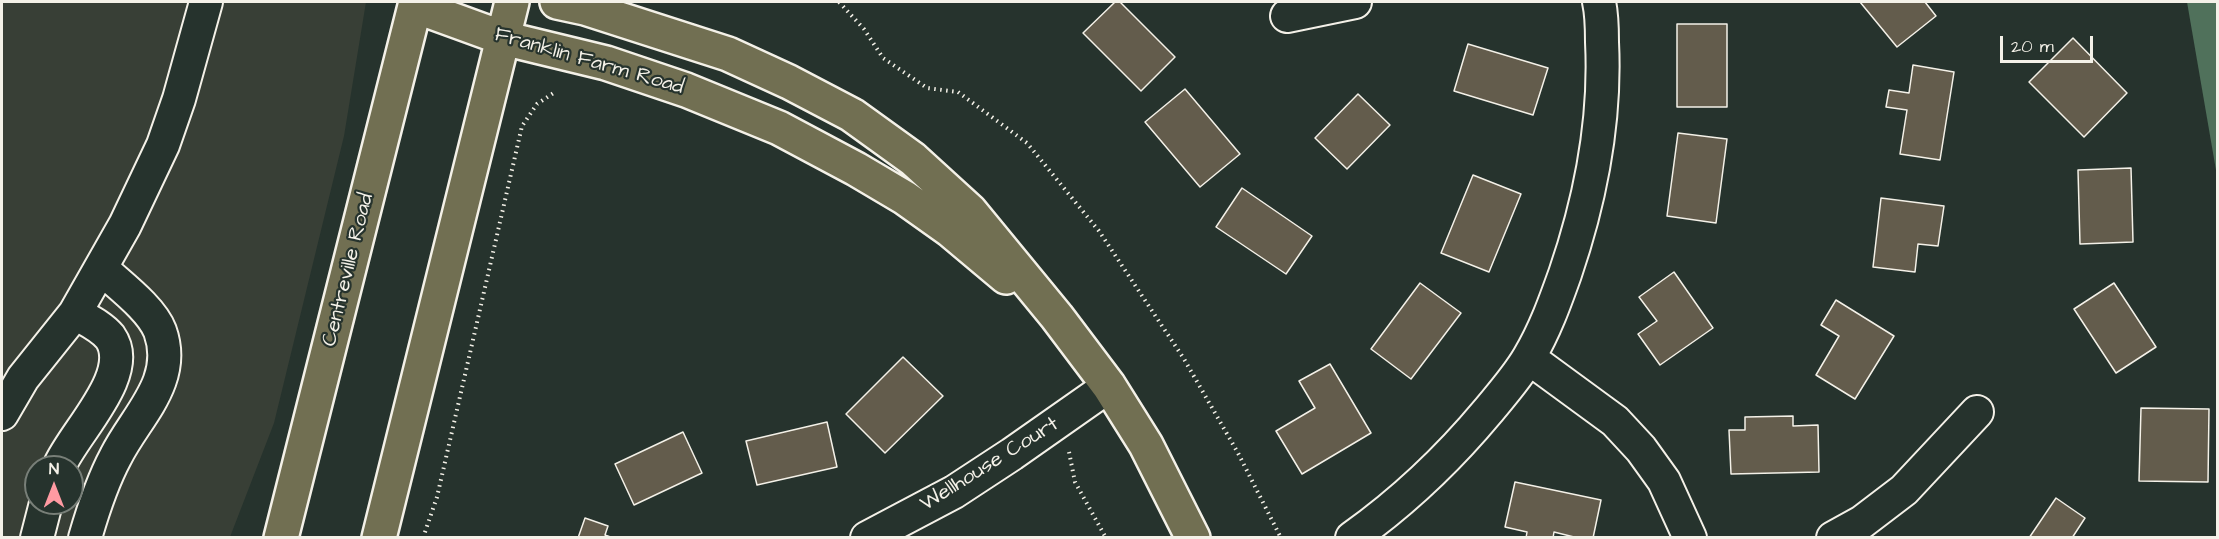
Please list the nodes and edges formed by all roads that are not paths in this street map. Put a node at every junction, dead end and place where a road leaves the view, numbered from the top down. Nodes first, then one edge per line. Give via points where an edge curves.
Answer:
1 (206, 2) edge
2 (512, 2) edge
3 (556, 2) edge
4 (1355, 2) edge
5 (1599, 2) edge
6 (426, 3) edge
7 (1287, 16) dead end
8 (503, 38) junction
9 (101, 268) junction
10 (75, 313) junction
11 (1057, 317) junction
12 (1529, 358) junction
13 (1109, 386) junction
14 (103, 399) junction
15 (1977, 412) dead end
16 (2, 414) edge
17 (141, 417) junction
18 (66, 455) edge
19 (43, 515) edge
20 (38, 537) edge
21 (85, 537) edge
22 (282, 537) edge
23 (379, 537) edge
24 (867, 537) edge
25 (1193, 537) edge
26 (1352, 537) edge
27 (1690, 537) edge
28 (1833, 537) edge

1 - 9 street via 163,145
2 - 8 main road
3 - 11 main road, Franklin Farm Road via 728,54 852,116 913,159 970,211
4 - 7 street
5 - 12 street via 1603,66 1596,162 1579,233 1550,317
6 - 8 main road, Franklin Farm Road
6 - 22 main road, Centreville Road
8 - 11 main road, Franklin Farm Road via 606,63 779,128 905,198
8 - 23 main road
9 - 10 street
9 - 17 street via 148,312 160,331 163,373 156,394
10 - 14 street via 101,328 111,339 116,356
10 - 16 street via 23,378
11 - 13 main road, Franklin Farm Road
12 - 26 street via 1435,470 1390,511
12 - 27 street via 1615,421 1641,449 1664,481
13 - 24 street, Wellhouse Court via 954,492
13 - 25 main road, Franklin Farm Road via 1146,445
14 - 17 street
14 - 18 street
15 - 28 street via 1904,490 1862,522
17 - 21 street via 116,455
19 - 20 street

